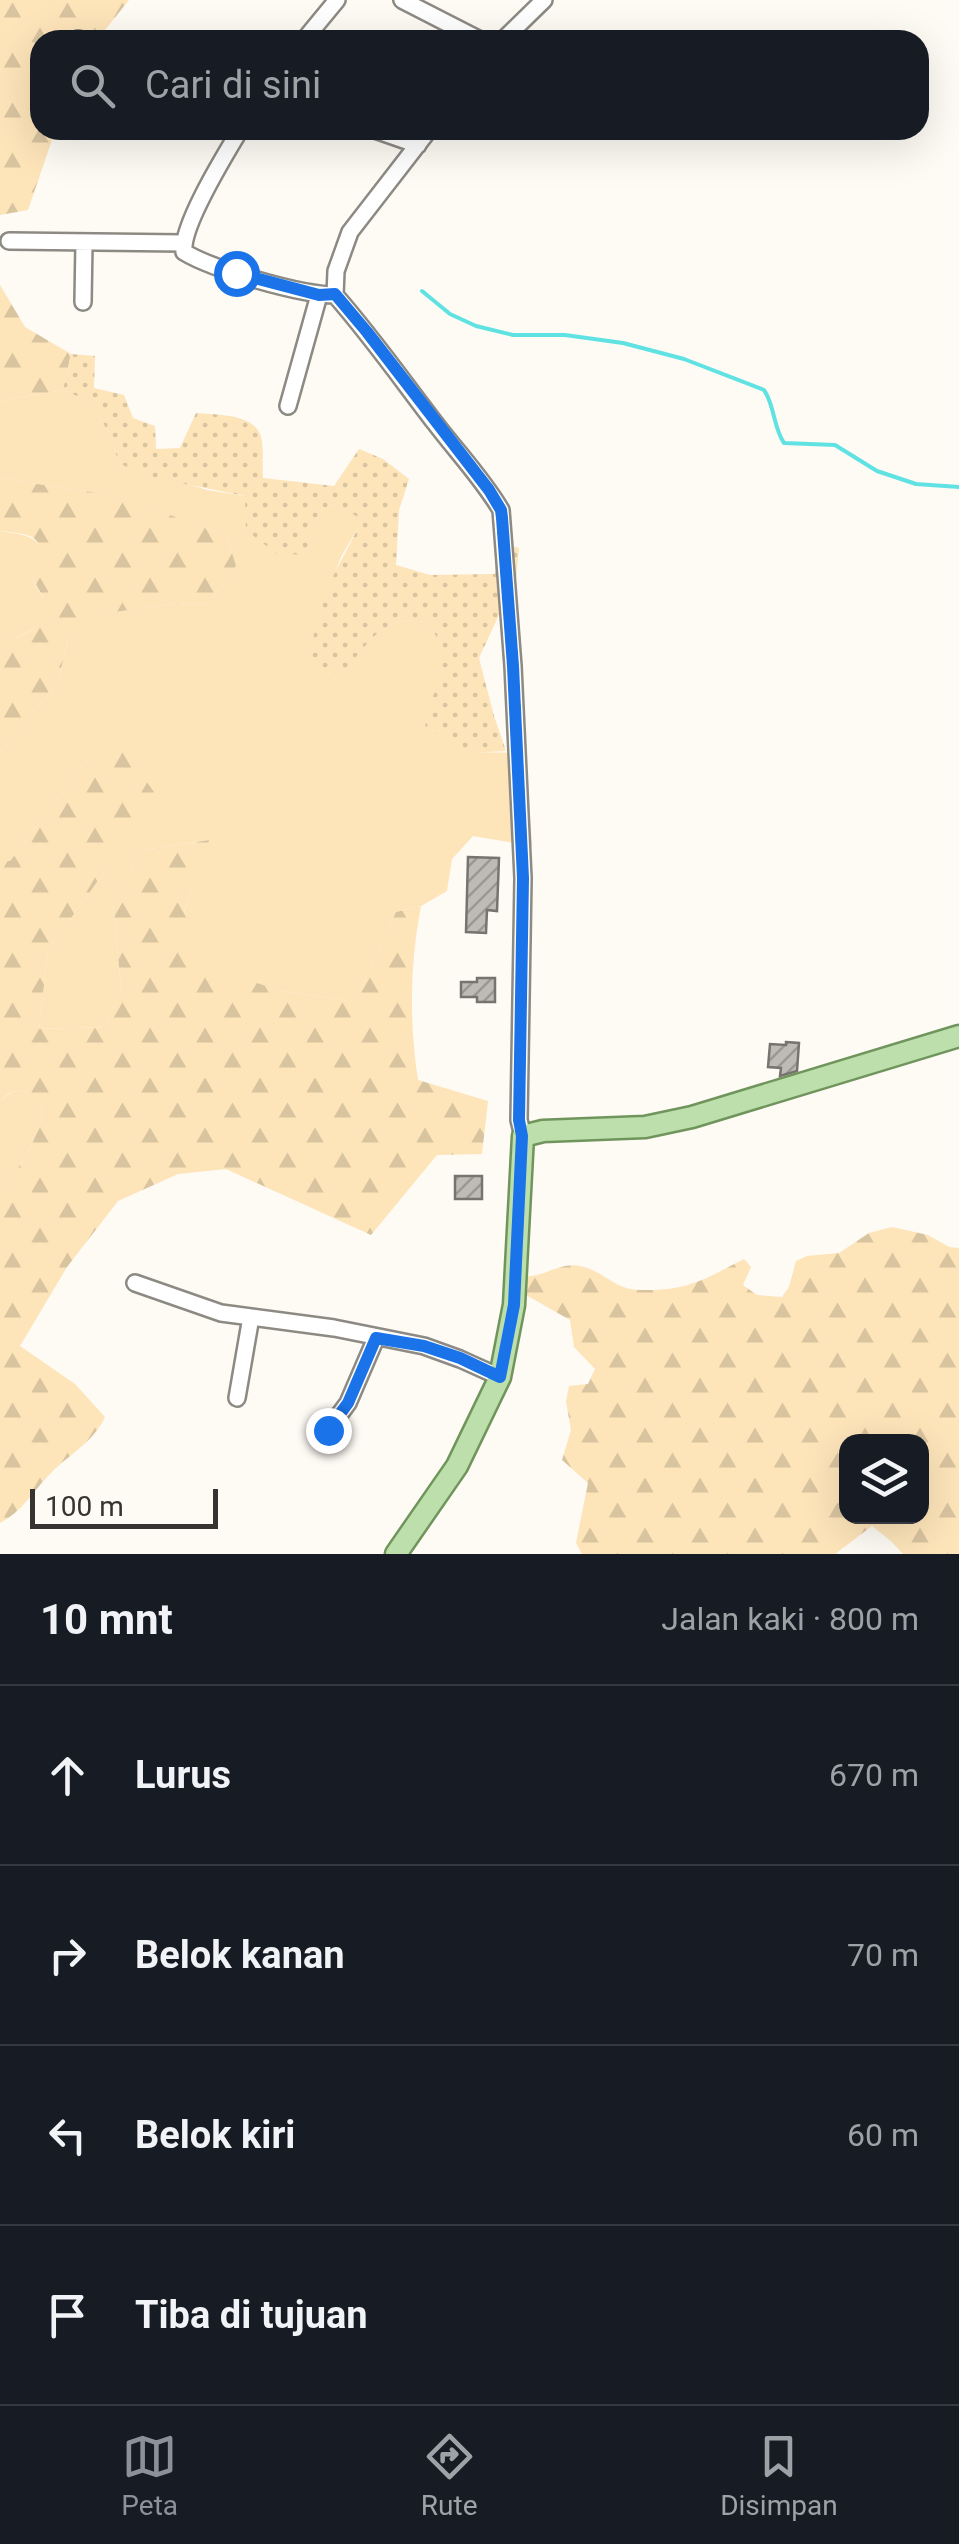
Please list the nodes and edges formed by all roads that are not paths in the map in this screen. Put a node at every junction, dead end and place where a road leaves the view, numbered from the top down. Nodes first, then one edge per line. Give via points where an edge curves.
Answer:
1 (337, 0) edge
2 (402, 0) edge
3 (544, 0) edge
4 (312, 30) edge
5 (460, 30) edge
6 (514, 30) edge
7 (234, 140) edge
8 (404, 140) edge
9 (422, 140) edge
10 (418, 145) junction
11 (10, 242) dead end
12 (183, 242) junction
13 (84, 243) junction
14 (327, 295) junction
15 (83, 302) dead end
16 (288, 406) dead end
17 (959, 1036) edge
18 (522, 1136) junction
19 (134, 1283) dead end
20 (251, 1317) junction
21 (376, 1338) junction
22 (500, 1377) junction
23 (237, 1398) dead end
24 (328, 1430) dead end
25 (396, 1554) edge

1 - 4 street
2 - 5 street
3 - 6 street
7 - 12 street
8 - 10 street
9 - 10 street
10 - 14 street via 350,232
11 - 13 street
12 - 13 street
12 - 14 street via 188,256
13 - 15 street
14 - 16 street
14 - 18 street via 367,332 501,510 523,878
17 - 18 main road via 692,1117
18 - 22 main road via 514,1305
19 - 20 street
20 - 21 street
20 - 23 street
21 - 22 street via 424,1346
21 - 24 street via 348,1403
22 - 25 main road via 457,1466

